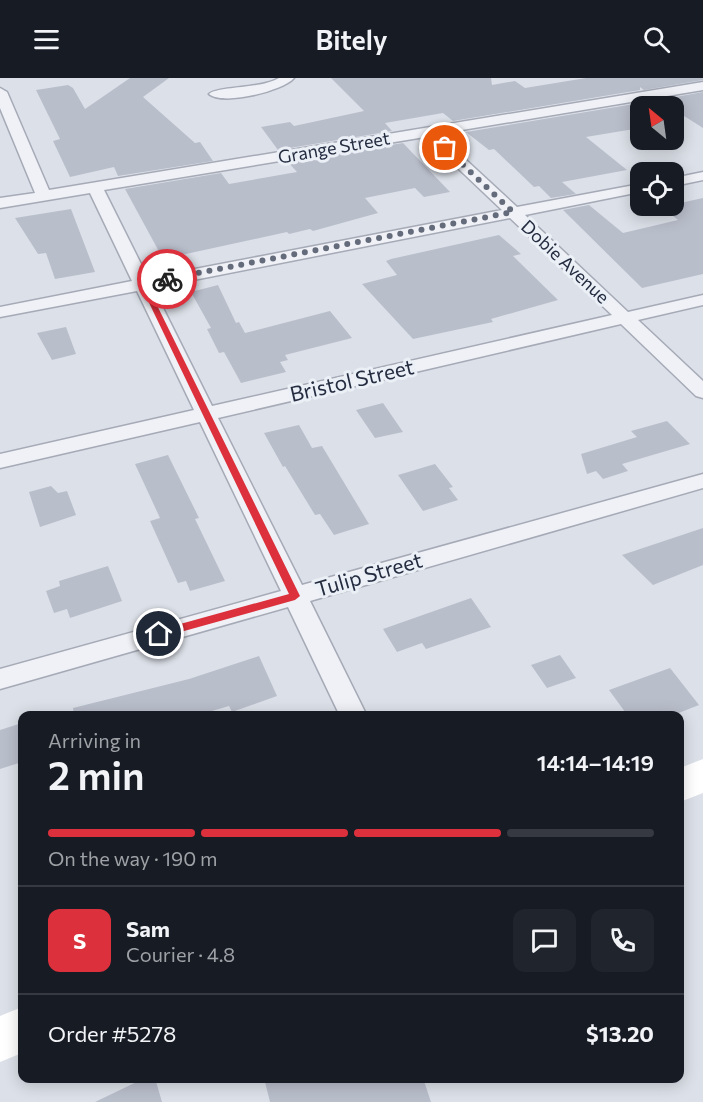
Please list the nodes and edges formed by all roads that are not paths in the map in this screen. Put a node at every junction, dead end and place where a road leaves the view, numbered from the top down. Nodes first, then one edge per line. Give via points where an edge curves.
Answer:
1 (288, 78) edge
2 (703, 86) edge
3 (0, 92) edge
4 (216, 94) dead end
5 (428, 132) junction
6 (703, 176) edge
7 (684, 180) edge
8 (95, 188) junction
9 (630, 190) edge
10 (44, 196) junction
11 (0, 203) edge
12 (513, 212) junction
13 (143, 284) junction
14 (703, 300) edge
15 (0, 312) edge
16 (624, 317) junction
17 (703, 392) edge
18 (206, 414) junction
19 (0, 461) edge
20 (703, 481) edge
21 (295, 596) junction
22 (0, 679) edge
23 (352, 711) edge
24 (703, 776) edge
25 (684, 783) edge
26 (18, 1032) edge
27 (0, 1039) edge

1 - 4 street via 253,92
2 - 5 street, Grange Street
3 - 10 street
5 - 8 street, Grange Street
5 - 12 street, Dobie Avenue
6 - 7 street
8 - 10 street, Grange Street
8 - 13 street
9 - 12 street
10 - 11 street, Grange Street
12 - 13 street
12 - 16 street, Dobie Avenue
13 - 15 street
13 - 18 street
14 - 16 street, Bristol Street
16 - 17 street, Dobie Avenue
16 - 18 street, Bristol Street
18 - 19 street, Bristol Street
18 - 21 street
20 - 21 street, Tulip Street
21 - 22 street, Tulip Street
21 - 23 street
24 - 25 street
26 - 27 street

